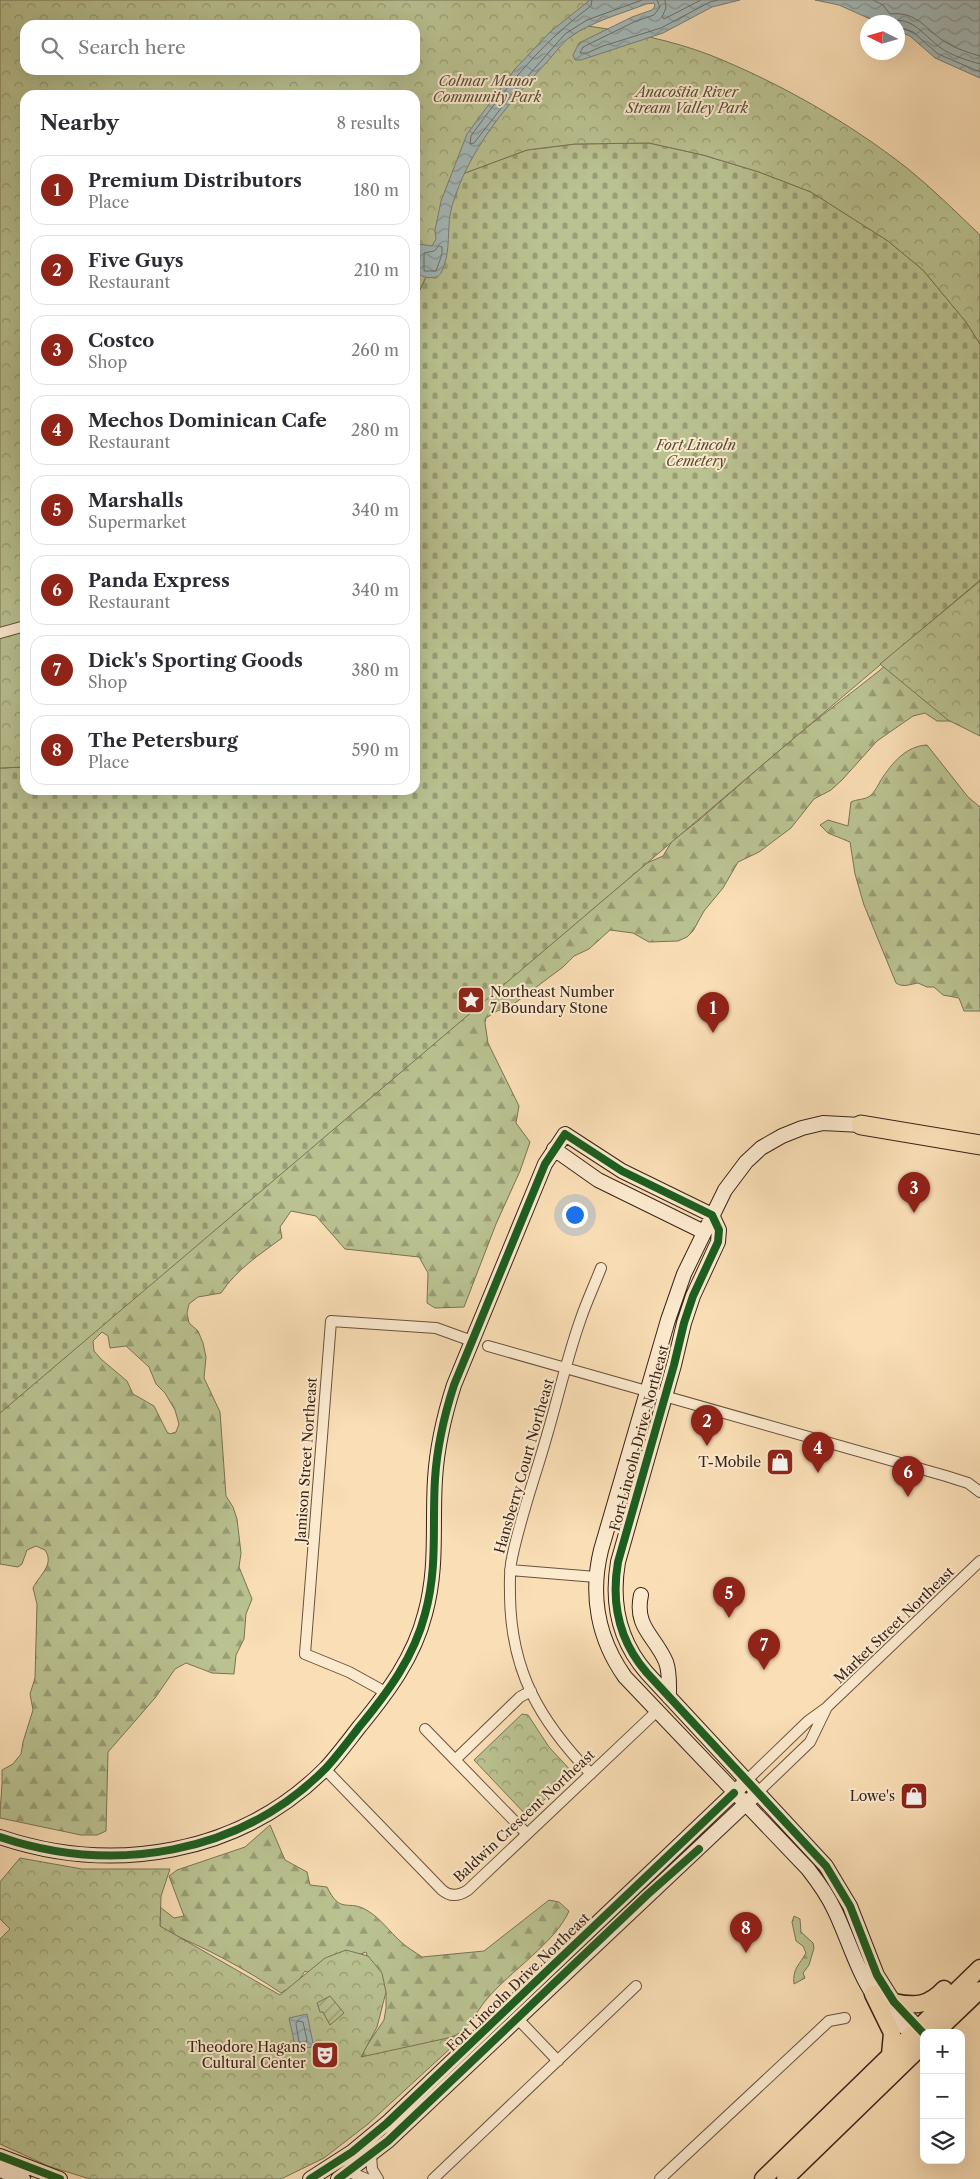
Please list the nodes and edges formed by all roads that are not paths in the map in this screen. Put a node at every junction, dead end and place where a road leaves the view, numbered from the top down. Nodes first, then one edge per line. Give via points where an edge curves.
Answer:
1 (20, 627) edge
2 (0, 633) edge
3 (861, 1125) joint
4 (980, 1145) edge
5 (554, 1149) junction
6 (712, 1215) junction
7 (704, 1232) junction
8 (600, 1268) dead end
9 (472, 1341) junction
10 (488, 1346) dead end
11 (566, 1368) junction
12 (647, 1392) junction
13 (665, 1397) junction
14 (980, 1492) edge
15 (980, 1562) edge
16 (510, 1570) junction
17 (596, 1577) junction
18 (642, 1594) dead end
19 (530, 1691) junction
20 (387, 1693) junction
21 (669, 1697) junction
22 (826, 1708) junction
23 (656, 1712) junction
24 (425, 1728) dead end
25 (455, 1760) junction
26 (325, 1769) junction
27 (591, 1774) junction
28 (747, 1780) junction
29 (734, 1792) junction
30 (758, 1792) junction
31 (746, 1804) junction
32 (527, 1834) junction
33 (0, 1837) edge
34 (649, 1884) junction
35 (980, 1954) edge
36 (980, 1968) edge
37 (636, 1986) dead end
38 (980, 1990) edge
39 (873, 1994) junction
40 (894, 2002) junction
41 (517, 2018) junction
42 (845, 2018) dead end
43 (925, 2029) edge
44 (939, 2029) edge
45 (920, 2035) edge
46 (890, 2055) junction
47 (558, 2061) junction
48 (371, 2155) junction
49 (0, 2156) edge
50 (0, 2170) edge
51 (343, 2175) edge
52 (23, 2179) edge
53 (60, 2179) edge
54 (310, 2179) edge
55 (367, 2179) edge
56 (378, 2179) edge
57 (433, 2179) edge
58 (660, 2179) edge
59 (762, 2179) edge
60 (785, 2179) edge

1 - 2 street
3 - 4 highway
3 - 6 street, Fort Lincoln Drive Northeast via 823,1123 772,1141 738,1170
5 - 6 street via 565,1134 622,1171
5 - 7 street via 598,1180
5 - 9 street
6 - 7 street, Fort Lincoln Drive Northeast
6 - 13 street, Fort Lincoln Drive Northeast via 719,1230 718,1242 687,1314
7 - 12 street, Fort Lincoln Drive Northeast via 673,1304
8 - 11 street, Hansberry Court Northeast
9 - 20 street via 454,1385 440,1437 435,1481 435,1555 428,1602 410,1653
9 - 20 street, Jamison Street Northeast via 436,1328 331,1320 305,1654
10 - 11 street
11 - 12 street
11 - 16 street, Hansberry Court Northeast
12 - 13 street
12 - 17 street, Fort Lincoln Drive Northeast
13 - 14 street via 956,1479
13 - 21 street, Fort Lincoln Drive Northeast via 618,1562 614,1592 619,1621 629,1648
15 - 22 street, Market Street Northeast
16 - 17 street
16 - 19 street, Hansberry Court Northeast via 512,1626 518,1658
17 - 23 street, Fort Lincoln Drive Northeast via 596,1605 614,1662
18 - 21 street via 641,1619 667,1664
19 - 25 street
19 - 27 street, Hansberry Court Northeast via 553,1732
20 - 26 street
21 - 28 street, Fort Lincoln Drive Northeast
22 - 28 street, Market Street Northeast via 808,1721
22 - 30 street, Market Street Northeast via 810,1742
23 - 27 street, Baldwin Crescent Northeast
23 - 29 street, Fort Lincoln Drive Northeast
24 - 25 street
25 - 32 street
26 - 32 street, Baldwin Crescent Northeast via 447,1894 459,1895 468,1890
26 - 33 street via 294,1795 256,1819 218,1837 170,1851 85,1856 47,1851
27 - 32 street, Baldwin Crescent Northeast
28 - 29 street, Fort Lincoln Drive Northeast
28 - 30 street, Fort Lincoln Drive Northeast
29 - 31 street, Fort Lincoln Drive Northeast
29 - 34 street, Fort Lincoln Drive Northeast
30 - 31 street, Fort Lincoln Drive Northeast
30 - 40 street via 833,1875 855,1916 877,1975
31 - 34 street, Fort Lincoln Drive Northeast
31 - 39 street via 821,1886 838,1916 860,1974
34 - 41 street, Fort Lincoln Drive Northeast
34 - 54 street, Fort Lincoln Drive Northeast via 370,2138
35 - 40 main road via 932,2000 917,2005
36 - 43 main road
37 - 47 street
38 - 44 main road
39 - 45 street via 904,2029
39 - 46 main road via 892,2033
40 - 45 street
41 - 47 street
41 - 48 street, Fort Lincoln Drive Northeast
42 - 58 street via 830,2021
45 - 46 main road
45 - 60 main road
46 - 59 main road
47 - 57 street
48 - 51 street, Fort Lincoln Drive Northeast
48 - 56 street via 372,2169
49 - 53 street
50 - 52 street
51 - 55 street

